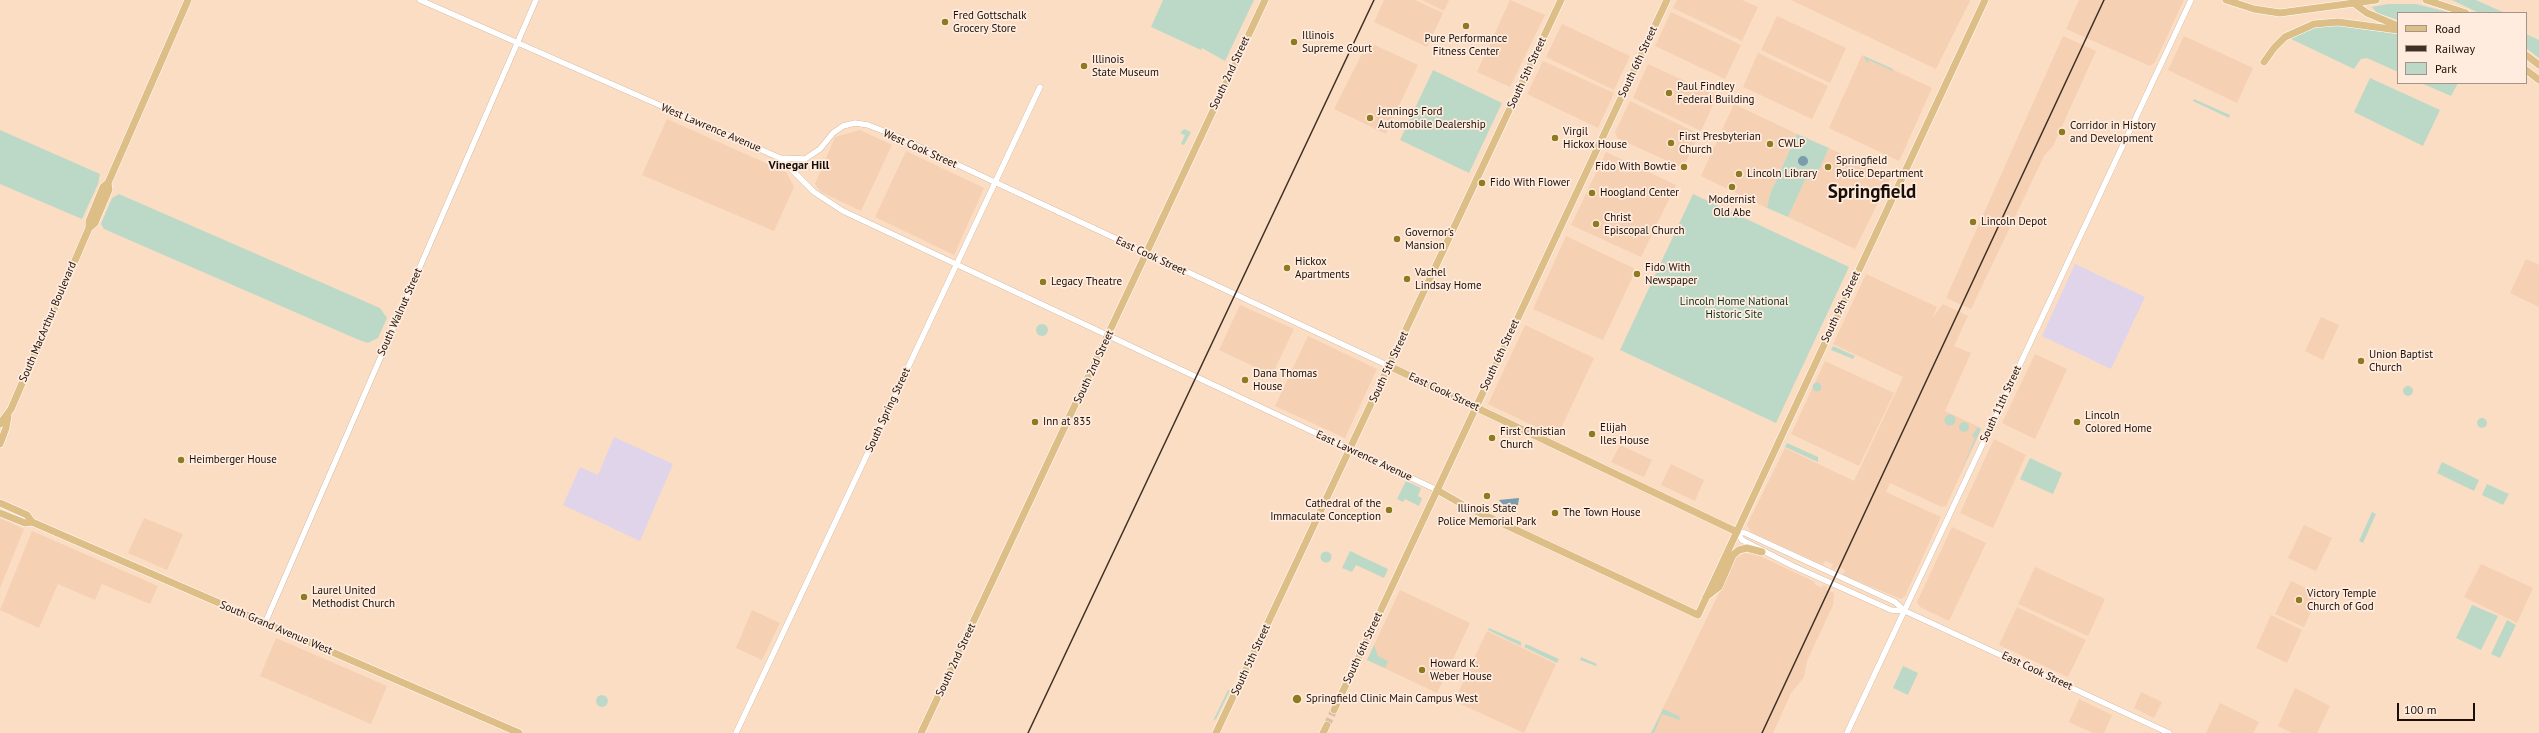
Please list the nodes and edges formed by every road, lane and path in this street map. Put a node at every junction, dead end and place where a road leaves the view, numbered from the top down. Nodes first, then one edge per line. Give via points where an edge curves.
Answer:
1 (188, 0) edge
2 (420, 0) edge
3 (536, 0) edge
4 (1265, 0) edge
5 (1561, 0) edge
6 (1668, 0) edge
7 (1985, 0) edge
8 (2191, 0) edge
9 (2226, 0) edge
10 (2324, 0) edge
11 (2376, 0) edge
12 (2426, 0) edge
13 (2350, 2) edge
14 (2317, 9) junction
15 (2463, 12) edge
16 (2397, 26) edge
17 (2397, 30) edge
18 (517, 43) junction
19 (2527, 57) edge
20 (2264, 62) dead end
21 (2539, 65) edge
22 (2527, 71) edge
23 (2539, 80) edge
24 (1040, 87) dead end
25 (780, 158) junction
26 (995, 183) junction
27 (1064, 215) joint
28 (1146, 254) junction
29 (957, 264) junction
30 (1030, 299) joint
31 (1109, 336) junction
32 (1389, 366) junction
33 (1476, 407) junction
34 (8, 416) junction
35 (0, 424) edge
36 (0, 444) edge
37 (1350, 449) junction
38 (1437, 490) junction
39 (0, 503) edge
40 (0, 513) edge
41 (32, 522) junction
42 (1737, 532) junction
43 (1762, 552) junction
44 (1706, 598) junction
45 (1905, 611) junction
46 (1698, 615) joint
47 (265, 623) junction
48 (1334, 710) tunnel mouth
49 (1327, 725) tunnel mouth
50 (519, 733) edge
51 (736, 733) edge
52 (921, 733) edge
53 (1216, 733) edge
54 (1323, 733) edge
55 (1847, 733) edge
56 (2169, 733) edge

1 - 34 main road, South MacArthur Boulevard via 108,183 107,195 89,228
2 - 18 street, West Lawrence Avenue
3 - 18 street, South Walnut Street
4 - 28 main road, South 2nd Street
5 - 32 main road, South 5th Street
6 - 33 main road, South 6th Street
7 - 42 main road, South 9th Street
8 - 45 street, South 11th Street
9 - 14 main road via 2254,9 2280,12
10 - 14 main road
11 - 13 main road
12 - 15 main road
13 - 14 main road
13 - 16 main road
17 - 20 main road via 2338,22 2314,24 2294,31 2282,40
18 - 25 street, West Lawrence Avenue
18 - 47 street, South Walnut Street
19 - 21 main road
22 - 23 main road
24 - 26 street, South Spring Street
25 - 26 street, West Cook Street via 805,159 839,128 848,124 862,124 896,136
25 - 29 street, West Lawrence Avenue via 822,198 843,211
26 - 27 street, West Cook Street
26 - 29 street, South Spring Street
27 - 28 street, East Cook Street
28 - 31 main road, South 2nd Street
28 - 32 street, East Cook Street
29 - 30 street, West Lawrence Avenue
29 - 51 street, South Spring Street
30 - 31 street, East Lawrence Avenue
31 - 37 street, East Lawrence Avenue
31 - 52 main road, South 2nd Street
32 - 33 main road, East Cook Street
32 - 37 main road, South 5th Street
33 - 38 main road, South 6th Street
33 - 42 main road, East Cook Street
34 - 35 main road, South MacArthur Boulevard
34 - 36 main road, South MacArthur Boulevard
37 - 38 street, East Lawrence Avenue
37 - 53 main road, South 5th Street
38 - 46 main road, East Lawrence Avenue via 1465,506
38 - 48 main road, South 6th Street
39 - 41 main road, South Grand Avenue West via 27,515
40 - 41 main road, South Grand Avenue West via 25,523
41 - 47 main road, South Grand Avenue West
42 - 43 street, East Cook Street via 1742,540
42 - 44 main road, South 9th Street
42 - 45 street, East Cook Street via 1748,534 1895,602
43 - 44 main road via 1747,548 1736,552 1719,587
43 - 45 street, East Cook Street via 1891,610
44 - 46 main road, South 9th Street
45 - 55 street, South 11th Street
45 - 56 street, East Cook Street
47 - 50 main road, South Grand Avenue West
49 - 54 main road

